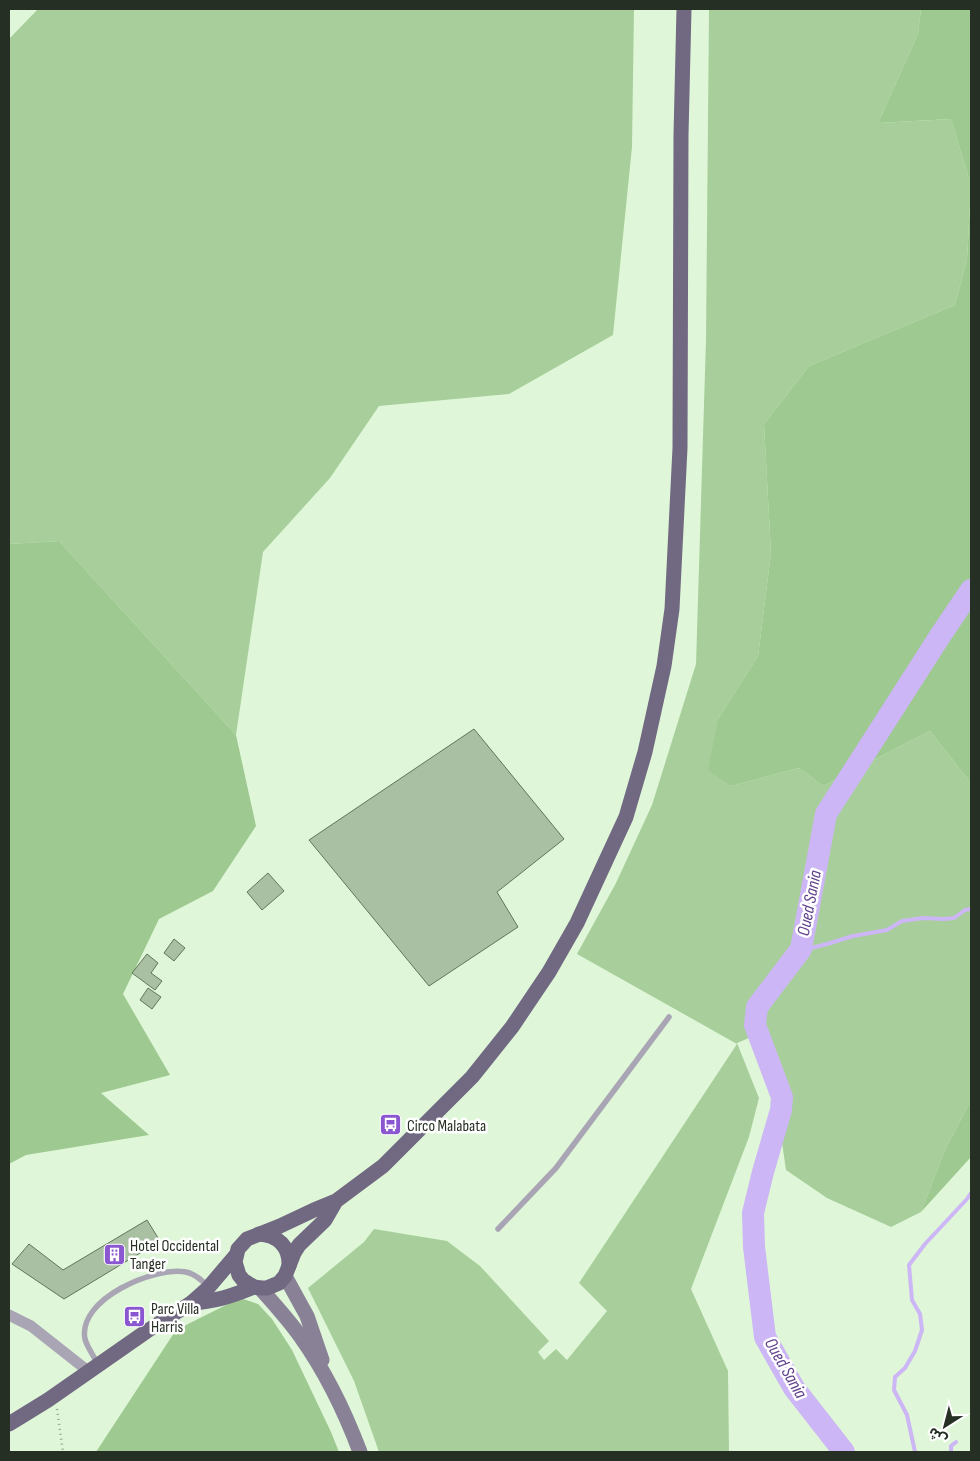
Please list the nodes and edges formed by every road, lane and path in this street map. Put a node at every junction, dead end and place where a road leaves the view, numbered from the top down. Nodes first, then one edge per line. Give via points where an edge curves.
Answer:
1 (684, 9) edge
2 (669, 1017) dead end
3 (336, 1201) junction
4 (498, 1229) dead end
5 (258, 1234) junction
6 (236, 1255) junction
7 (287, 1271) junction
8 (208, 1288) junction
9 (257, 1288) junction
10 (191, 1303) junction
11 (9, 1315) edge
12 (93, 1368) junction
13 (327, 1381) junction
14 (55, 1394) junction
15 (9, 1424) edge
16 (63, 1452) edge
17 (360, 1452) edge

1 - 3 main road via 680,448 672,609 664,666 645,752 626,817 577,922 549,972 512,1027 472,1077 426,1125 383,1166
2 - 4 lane via 556,1168
3 - 5 main road
3 - 7 main road via 325,1220 299,1245
5 - 6 main road via 246,1239
5 - 7 main road via 279,1240 288,1252
6 - 8 main road
6 - 9 main road via 239,1274
7 - 9 main road via 279,1283
7 - 13 street via 315,1337
8 - 10 main road
8 - 12 lane via 188,1272 166,1271 114,1292 92,1312 86,1326
9 - 10 main road via 210,1302
9 - 13 street via 300,1336
10 - 12 main road
11 - 12 street via 32,1326
12 - 14 main road
13 - 17 street
14 - 15 main road
14 - 16 path

